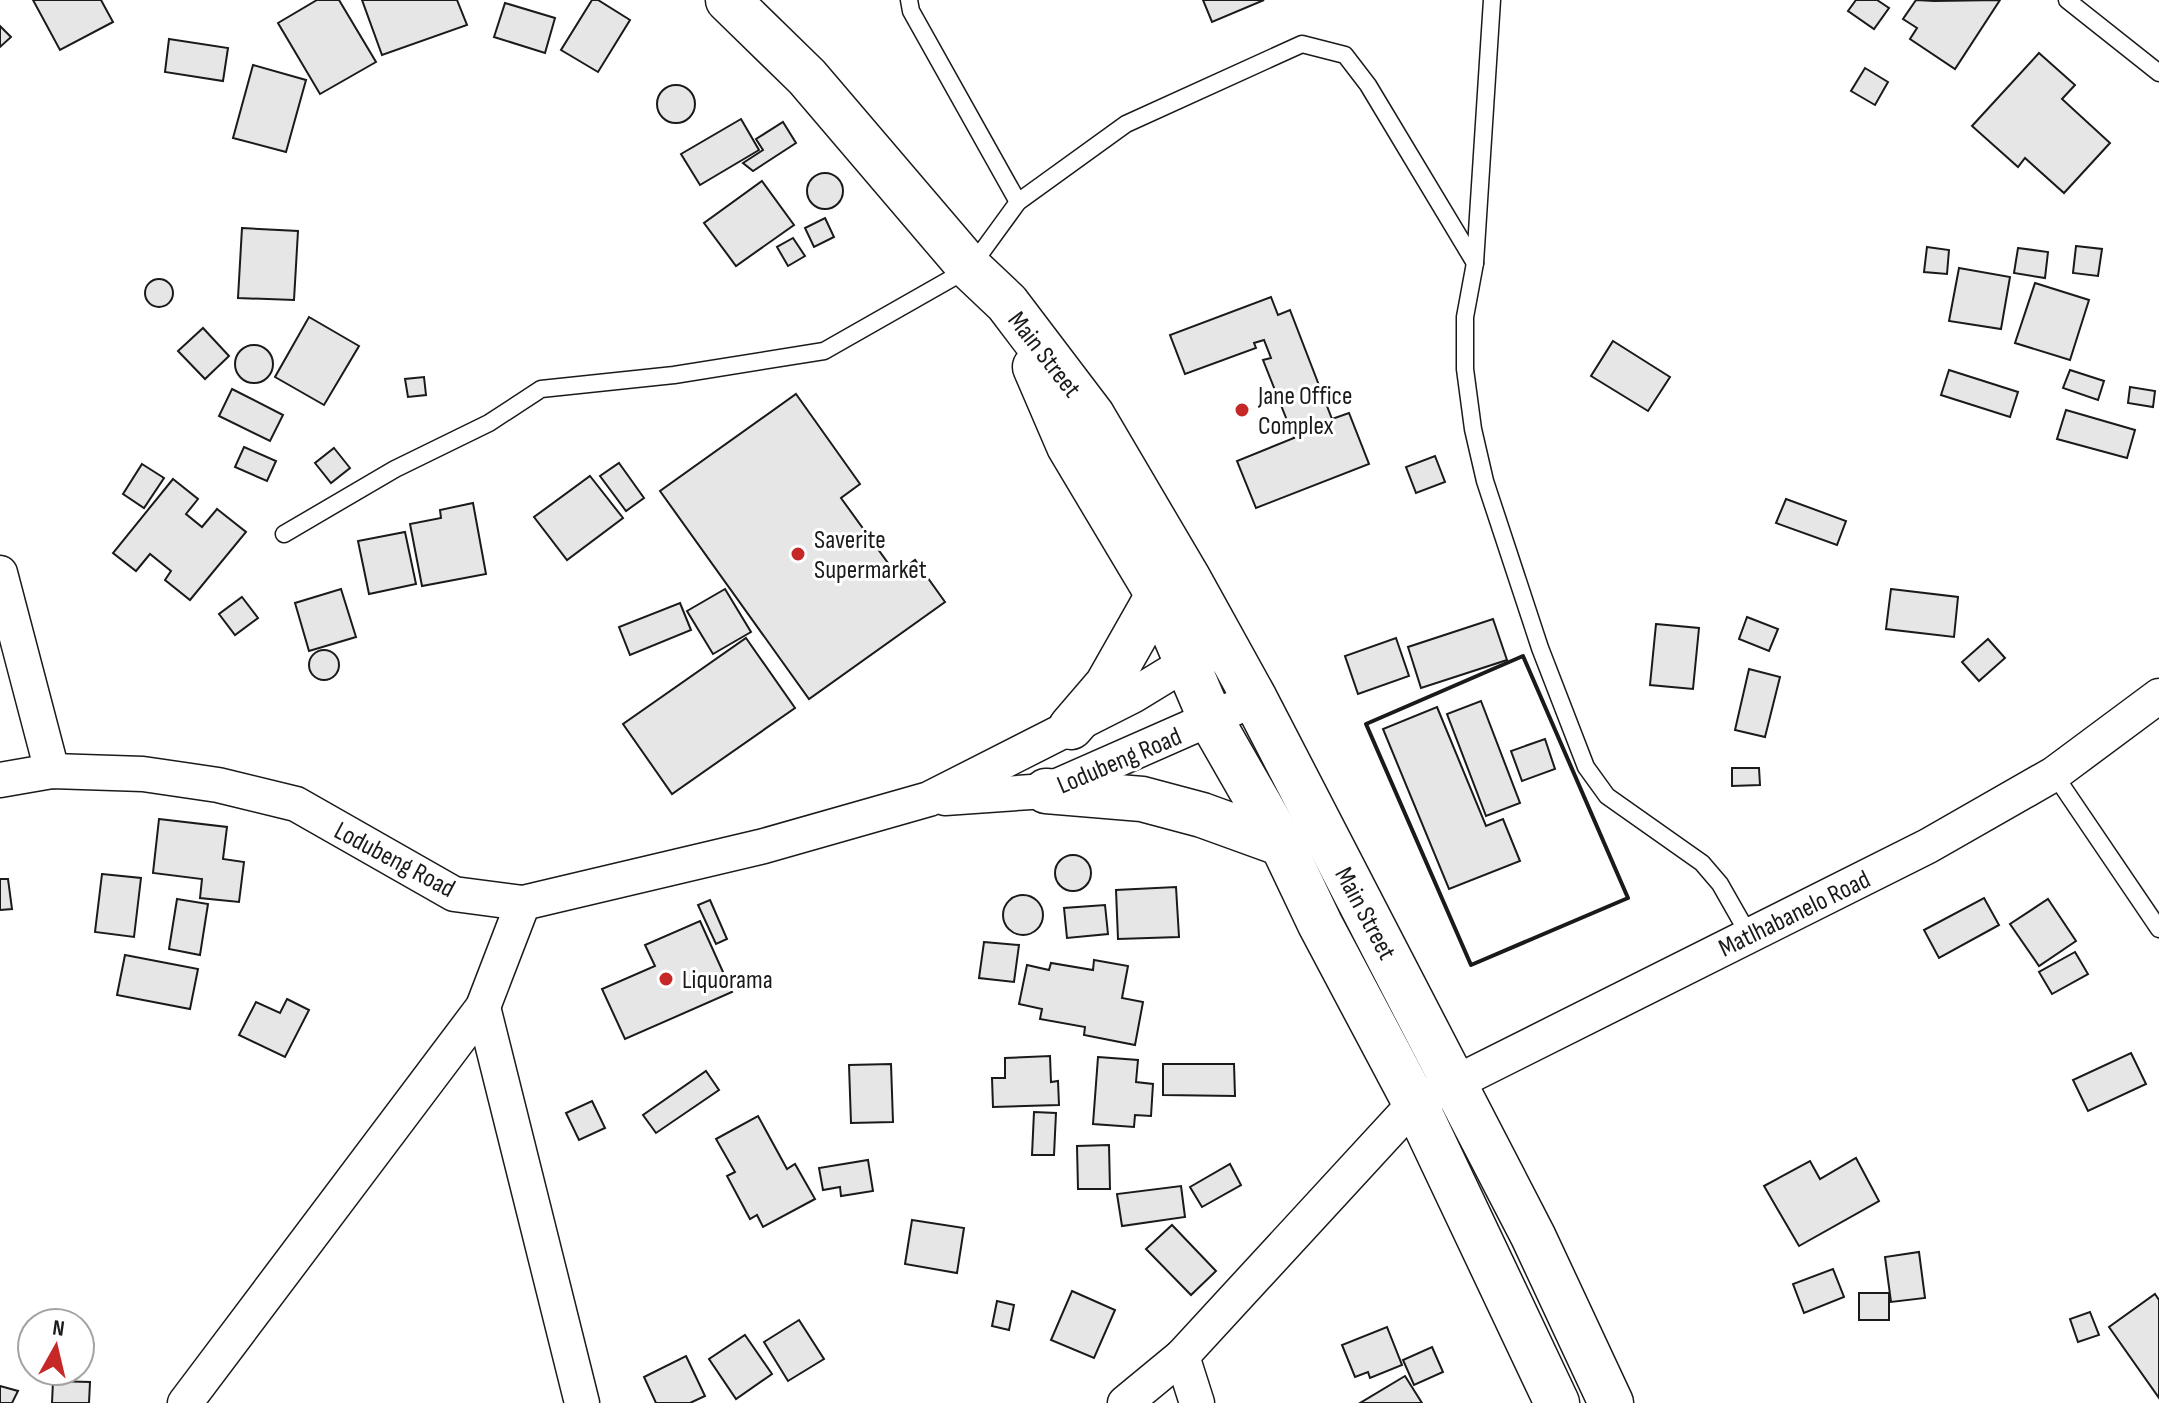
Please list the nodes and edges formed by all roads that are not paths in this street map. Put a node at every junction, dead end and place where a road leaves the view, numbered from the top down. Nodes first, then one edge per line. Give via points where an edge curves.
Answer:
1 (728, 0) edge
2 (909, 0) edge
3 (1492, 0) edge
4 (2067, 0) edge
5 (2159, 73) edge
6 (1018, 202) junction
7 (1475, 263) junction
8 (970, 268) junction
9 (1007, 303) junction
10 (284, 534) dead end
11 (0, 573) edge
12 (1158, 595) junction
13 (1208, 656) junction
14 (2159, 696) edge
15 (1255, 699) junction
16 (1211, 720) junction
17 (1071, 727) junction
18 (52, 771) junction
19 (2054, 774) junction
20 (0, 780) edge
21 (1046, 791) junction
22 (929, 799) junction
23 (1282, 844) junction
24 (523, 903) junction
25 (2159, 929) edge
26 (1749, 935) junction
27 (483, 1007) junction
28 (1454, 1081) junction
29 (1415, 1103) junction
30 (1182, 1356) junction
31 (185, 1403) edge
32 (582, 1403) edge
33 (1125, 1403) edge
34 (1197, 1403) edge
35 (1557, 1403) edge
36 (1611, 1403) edge

1 - 8 highway via 807,77
2 - 6 lane
3 - 7 lane
4 - 5 lane
6 - 7 lane via 1126,124 1302,44 1345,55
6 - 8 lane
7 - 26 lane via 1465,317 1473,429 1485,481 1568,725 1586,767 1607,796 1702,863
8 - 9 highway
8 - 10 lane via 824,351 541,389 489,423 395,469
9 - 12 highway, Main Street via 1069,446
9 - 13 highway, Main Street via 1092,415
11 - 18 street
12 - 13 highway, Main Street
12 - 17 highway via 1107,685
13 - 15 highway, Main Street
13 - 16 highway, Main Street
13 - 17 street, Lodubeng Road
14 - 19 street, Matlhabanelo Road
15 - 16 street, Lodubeng Road
15 - 28 highway, Main Street
16 - 21 street, Lodubeng Road
16 - 23 highway, Main Street
17 - 22 street, Lodubeng Road
18 - 20 street, Lodubeng Road
18 - 24 street, Lodubeng Road via 143,774 296,804 454,894
19 - 25 lane
19 - 26 street, Matlhabanelo Road via 1928,846
21 - 22 street, Lodubeng Road
21 - 23 highway via 1142,799
22 - 24 street, Lodubeng Road via 764,846
23 - 29 highway, Main Street
24 - 27 street
26 - 28 street, Matlhabanelo Road
27 - 31 street
27 - 32 street
28 - 29 street, Matlhabanelo Road
28 - 36 highway, Main Street
29 - 30 street, Matlhabanelo Road
29 - 35 highway, Main Street
30 - 33 street, Matlhabanelo Road
30 - 34 street

